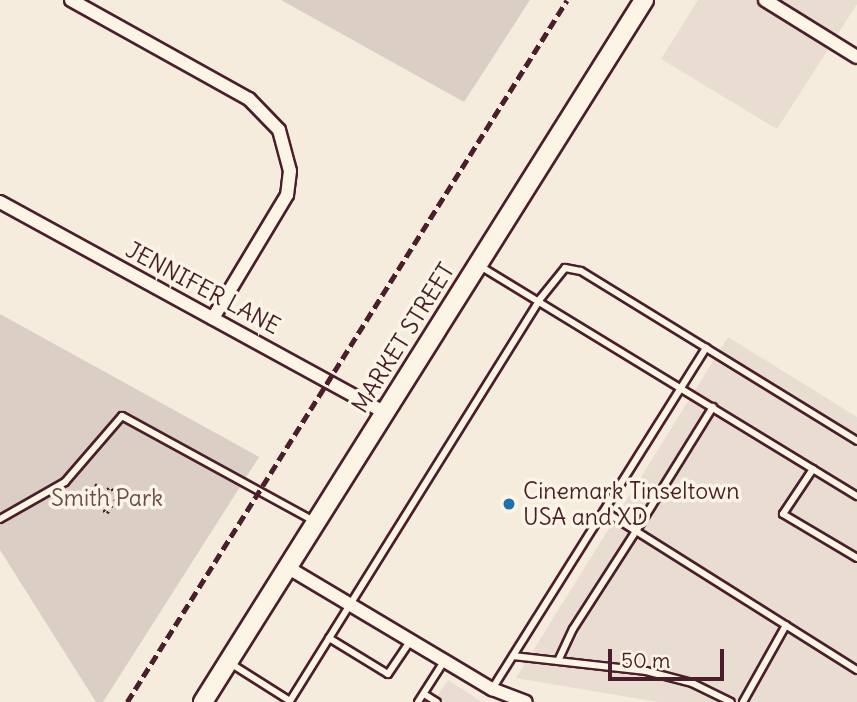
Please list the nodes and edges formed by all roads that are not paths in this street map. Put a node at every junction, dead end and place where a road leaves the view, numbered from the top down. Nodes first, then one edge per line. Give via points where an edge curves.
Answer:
1 (71, 0) edge
2 (644, 0) edge
3 (765, 0) edge
4 (857, 57) edge
5 (0, 202) edge
6 (478, 265) junction
7 (540, 299) junction
8 (213, 318) junction
9 (706, 348) junction
10 (682, 388) junction
11 (713, 407) junction
12 (385, 412) junction
13 (857, 441) edge
14 (813, 469) junction
15 (857, 496) edge
16 (604, 511) junction
17 (0, 519) edge
18 (316, 522) junction
19 (636, 531) junction
20 (857, 558) edge
21 (287, 567) junction
22 (350, 604) junction
23 (786, 625) junction
24 (328, 638) junction
25 (411, 640) junction
26 (513, 656) junction
27 (444, 660) junction
28 (558, 661) junction
29 (228, 662) junction
30 (857, 670) edge
31 (492, 689) junction
32 (424, 694) junction
33 (506, 699) edge
34 (207, 701) edge
35 (418, 702) edge
36 (436, 702) edge
37 (526, 702) edge
38 (732, 702) edge
39 (744, 702) edge

1 - 8 street via 249,99 279,130 290,171 287,195
2 - 6 main road, MARKET STREET
3 - 4 street
5 - 8 street, JENNIFER LANE
6 - 7 lane
6 - 12 main road, MARKET STREET
7 - 9 lane via 557,272 573,268
7 - 10 lane
7 - 22 lane
8 - 12 street, JENNIFER LANE
9 - 10 lane
9 - 13 lane
10 - 11 lane
10 - 16 lane
11 - 14 lane
11 - 19 lane
12 - 18 main road, MARKET STREET
14 - 15 lane
14 - 20 lane via 783,514
16 - 19 lane
16 - 26 lane
17 - 18 lane via 65,482 122,416
18 - 21 main road, MARKET STREET
19 - 23 lane
19 - 28 lane via 573,629
21 - 22 street
21 - 29 main road, MARKET STREET
22 - 24 lane
22 - 25 street
23 - 30 lane
23 - 39 lane
24 - 25 lane via 388,674
24 - 29 lane via 290,701
25 - 27 street
26 - 28 lane
26 - 31 lane
27 - 31 street
27 - 32 lane
28 - 38 lane via 646,671 692,683
29 - 34 main road, MARKET STREET
31 - 33 street
32 - 35 lane
32 - 36 lane
33 - 37 street

